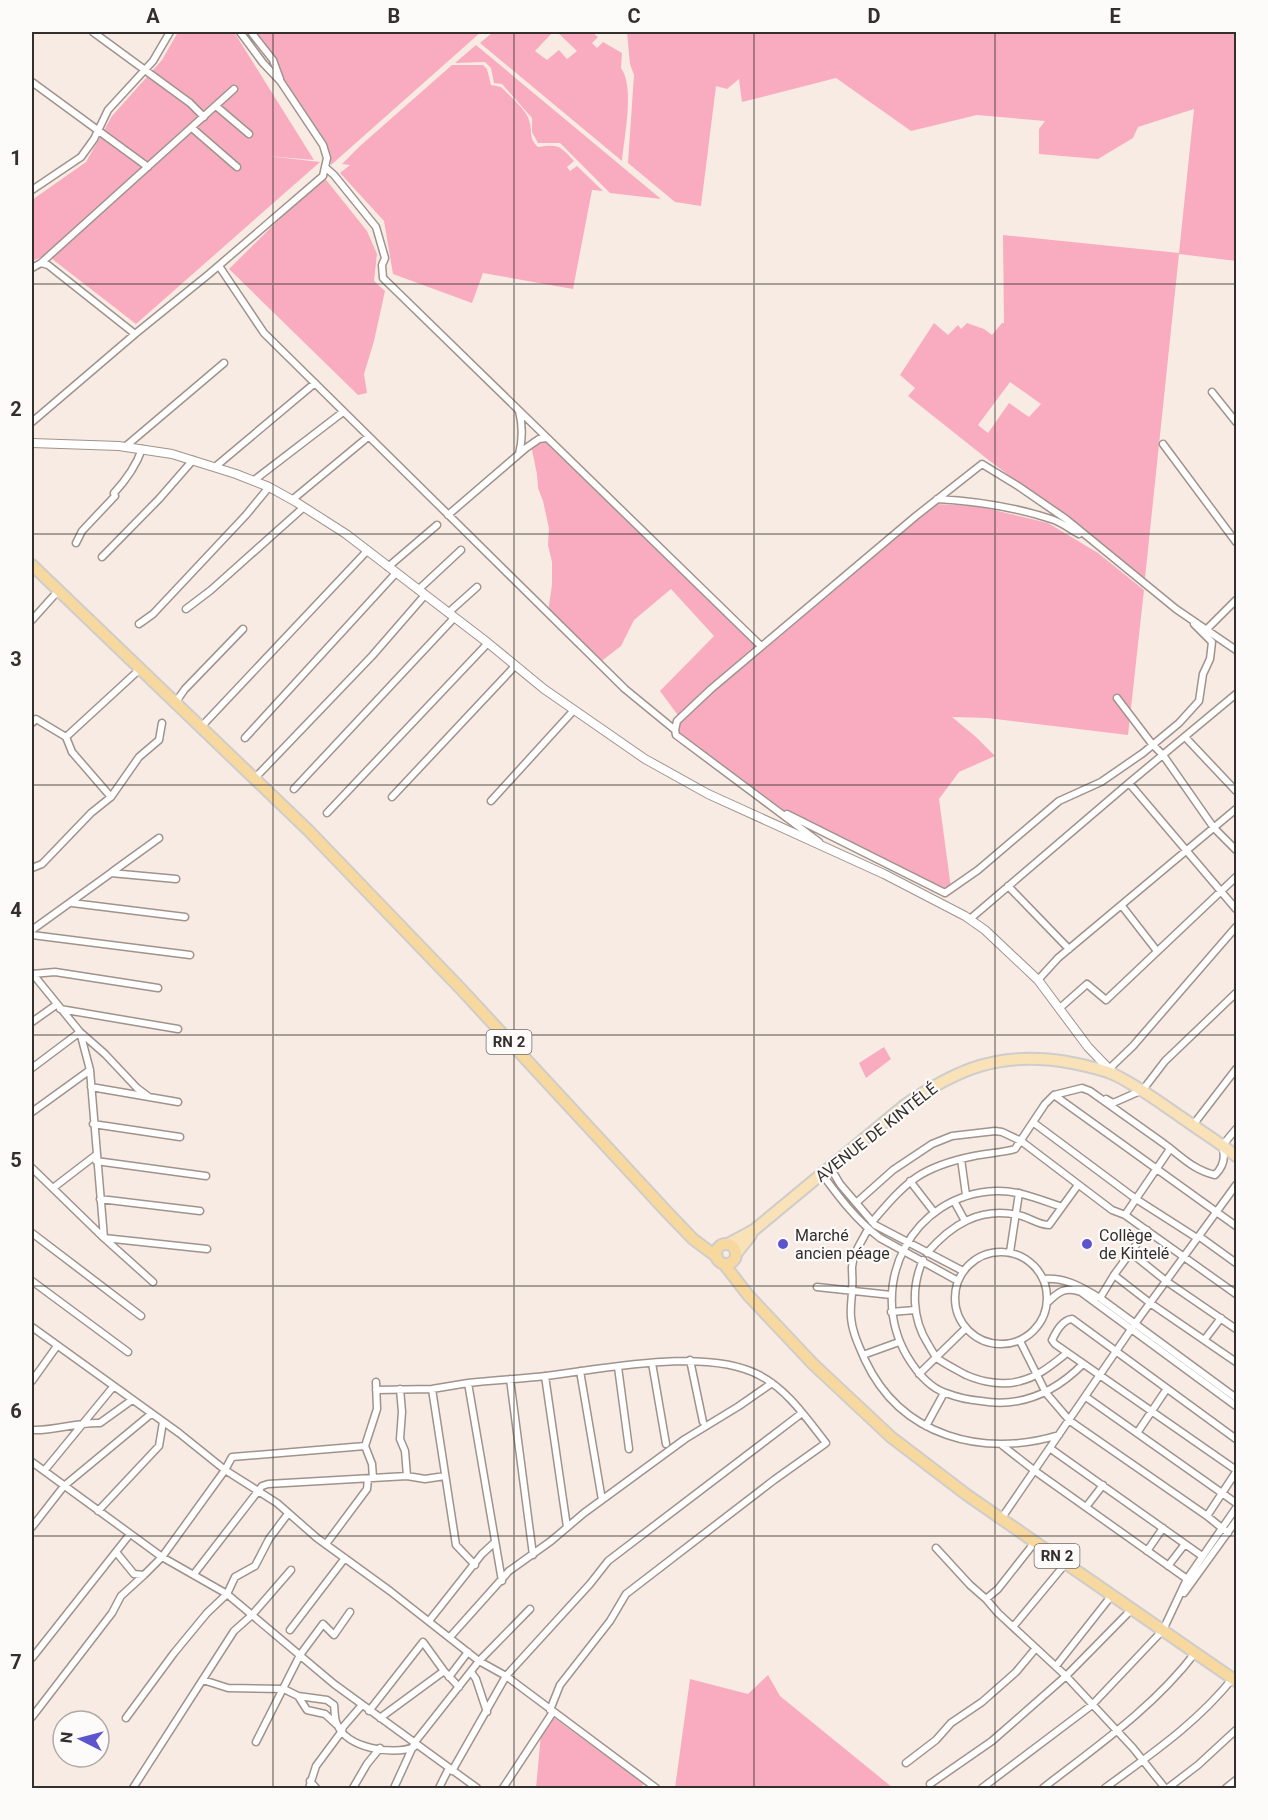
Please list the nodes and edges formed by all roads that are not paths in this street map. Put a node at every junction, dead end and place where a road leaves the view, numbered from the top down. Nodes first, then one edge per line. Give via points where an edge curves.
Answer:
1 (93, 32) edge
2 (170, 32) edge
3 (240, 32) edge
4 (251, 32) edge
5 (144, 71) junction
6 (32, 82) edge
7 (281, 82) junction
8 (234, 88) dead end
9 (216, 106) junction
10 (204, 117) junction
11 (192, 128) junction
12 (98, 130) junction
13 (249, 134) dead end
14 (148, 167) junction
15 (326, 167) junction
16 (237, 168) dead end
17 (32, 189) edge
18 (41, 264) junction
19 (219, 266) junction
20 (32, 268) edge
21 (135, 334) junction
22 (224, 363) dead end
23 (315, 383) junction
24 (1212, 392) dead end
25 (519, 410) junction
26 (343, 412) junction
27 (32, 422) edge
28 (1236, 422) edge
29 (368, 437) junction
30 (547, 438) junction
31 (32, 443) edge
32 (1163, 444) dead end
33 (126, 447) junction
34 (142, 449) junction
35 (518, 456) junction
36 (193, 460) junction
37 (215, 467) junction
38 (253, 481) junction
39 (269, 488) junction
40 (936, 499) junction
41 (292, 500) junction
42 (304, 507) junction
43 (448, 515) junction
44 (437, 525) dead end
45 (1236, 542) edge
46 (76, 543) dead end
47 (1102, 549) junction
48 (461, 550) dead end
49 (368, 551) junction
50 (102, 557) dead end
51 (32, 567) edge
52 (388, 567) junction
53 (396, 573) junction
54 (477, 587) dead end
55 (58, 591) junction
56 (422, 593) junction
57 (1236, 600) edge
58 (186, 609) dead end
59 (1183, 614) junction
60 (451, 615) junction
61 (32, 620) edge
62 (139, 624) dead end
63 (1207, 629) junction
64 (243, 630) dead end
65 (488, 643) junction
66 (761, 646) junction
67 (1236, 650) edge
68 (515, 666) junction
69 (140, 669) junction
70 (1236, 694) edge
71 (1117, 698) dead end
72 (175, 703) junction
73 (574, 710) junction
74 (32, 723) edge
75 (162, 723) dead end
76 (201, 727) junction
77 (675, 730) junction
78 (66, 736) junction
79 (1185, 737) junction
80 (245, 738) dead end
81 (1152, 744) junction
82 (1163, 755) junction
83 (255, 778) junction
84 (1129, 783) junction
85 (294, 789) dead end
86 (1236, 791) edge
87 (111, 797) junction
88 (392, 797) dead end
89 (491, 801) dead end
90 (776, 809) junction
91 (1236, 809) edge
92 (327, 813) dead end
93 (1214, 828) junction
94 (159, 838) dead end
95 (829, 849) junction
96 (1236, 850) edge
97 (1186, 851) junction
98 (32, 868) edge
99 (111, 873) junction
100 (1236, 877) edge
101 (176, 879) dead end
102 (1008, 886) junction
103 (1220, 891) junction
104 (71, 903) junction
105 (1122, 906) junction
106 (1236, 909) edge
107 (184, 917) dead end
108 (970, 919) junction
109 (1236, 927) edge
110 (32, 930) edge
111 (32, 936) edge
112 (1069, 949) junction
113 (1157, 951) junction
114 (190, 955) dead end
115 (32, 974) edge
116 (1038, 980) junction
117 (158, 988) dead end
118 (1236, 993) edge
119 (58, 1007) junction
120 (1060, 1007) junction
121 (32, 1022) edge
122 (178, 1029) dead end
123 (80, 1032) junction
124 (32, 1068) edge
125 (1236, 1069) edge
126 (90, 1070) junction
127 (1111, 1071) junction
128 (91, 1087) junction
129 (1090, 1091) junction
130 (1144, 1092) junction
131 (1054, 1095) junction
132 (150, 1097) junction
133 (178, 1102) dead end
134 (32, 1112) edge
135 (1034, 1123) junction
136 (93, 1124) junction
137 (1193, 1125) junction
138 (1236, 1129) edge
139 (180, 1137) dead end
140 (1021, 1141) junction
141 (1222, 1146) junction
142 (1170, 1149) junction
143 (1236, 1156) edge
144 (96, 1158) junction
145 (961, 1159) junction
146 (32, 1168) edge
147 (1156, 1168) junction
148 (826, 1170) junction
149 (206, 1176) dead end
150 (910, 1181) junction
151 (1078, 1185) junction
152 (1236, 1185) edge
153 (53, 1188) junction
154 (1018, 1193) junction
155 (966, 1195) junction
156 (100, 1199) junction
157 (1136, 1199) junction
158 (954, 1201) junction
159 (856, 1203) junction
160 (1062, 1207) junction
161 (200, 1211) dead end
162 (934, 1212) junction
163 (1217, 1212) junction
164 (1016, 1215) junction
165 (1125, 1215) junction
166 (964, 1221) junction
167 (872, 1222) junction
168 (1236, 1226) edge
169 (868, 1229) junction
170 (1147, 1230) junction
171 (32, 1233) edge
172 (1198, 1237) junction
173 (104, 1238) junction
174 (908, 1243) junction
175 (207, 1249) dead end
176 (903, 1250) junction
177 (1010, 1252) junction
178 (1130, 1252) junction
179 (927, 1253) junction
180 (726, 1255) junction
181 (1184, 1257) junction
182 (923, 1260) junction
183 (1236, 1263) edge
184 (963, 1271) junction
185 (1114, 1275) junction
186 (1043, 1279) junction
187 (32, 1281) edge
188 (958, 1281) junction
189 (1166, 1281) junction
190 (153, 1282) dead end
191 (1236, 1284) edge
192 (817, 1287) dead end
193 (852, 1290) junction
194 (1234, 1292) edge
195 (891, 1295) junction
196 (1100, 1298) junction
197 (1047, 1303) junction
198 (1150, 1303) junction
199 (915, 1310) junction
200 (891, 1312) junction
201 (141, 1316) dead end
202 (1221, 1318) junction
203 (32, 1327) edge
204 (1133, 1327) junction
205 (965, 1329) junction
206 (1236, 1329) edge
207 (1205, 1339) junction
208 (1020, 1341) junction
209 (899, 1342) junction
210 (57, 1346) junction
211 (128, 1352) dead end
212 (1117, 1352) junction
213 (1067, 1353) junction
214 (863, 1354) junction
215 (936, 1358) junction
216 (690, 1360) junction
217 (1236, 1362) edge
218 (652, 1363) junction
219 (1083, 1364) junction
220 (618, 1367) junction
221 (580, 1371) junction
222 (920, 1374) junction
223 (1037, 1375) junction
224 (1101, 1375) junction
225 (545, 1376) junction
226 (510, 1378) junction
227 (32, 1381) edge
228 (376, 1382) dead end
229 (468, 1383) junction
230 (772, 1383) junction
231 (113, 1387) junction
232 (400, 1389) junction
233 (432, 1389) junction
234 (376, 1390) junction
235 (1166, 1390) junction
236 (944, 1393) junction
237 (1046, 1393) junction
238 (1086, 1397) junction
239 (1236, 1398) edge
240 (132, 1400) junction
241 (1236, 1406) edge
242 (1151, 1411) junction
243 (802, 1413) junction
244 (151, 1414) junction
245 (1070, 1421) junction
246 (84, 1422) junction
247 (163, 1422) junction
248 (702, 1422) dead end
249 (926, 1426) junction
250 (32, 1430) edge
251 (1137, 1433) junction
252 (1059, 1435) junction
253 (1236, 1439) edge
254 (666, 1444) dead end
255 (1003, 1445) junction
256 (365, 1446) junction
257 (629, 1449) dead end
258 (1051, 1449) junction
259 (32, 1462) edge
260 (225, 1470) junction
261 (44, 1471) junction
262 (1035, 1471) junction
263 (1236, 1471) edge
264 (407, 1476) junction
265 (445, 1476) junction
266 (371, 1479) junction
267 (1103, 1485) junction
268 (64, 1486) junction
269 (257, 1491) junction
270 (1222, 1494) junction
271 (602, 1500) junction
272 (1236, 1503) edge
273 (1086, 1508) junction
274 (1236, 1508) edge
275 (98, 1511) junction
276 (287, 1515) junction
277 (1207, 1516) junction
278 (1001, 1519) junction
279 (1236, 1521) edge
280 (32, 1527) edge
281 (567, 1527) junction
282 (1163, 1528) junction
283 (1225, 1530) junction
284 (130, 1534) junction
285 (495, 1542) junction
286 (1035, 1542) junction
287 (326, 1544) junction
288 (1185, 1544) junction
289 (936, 1548) dead end
290 (1147, 1551) junction
291 (116, 1552) junction
292 (533, 1555) junction
293 (1202, 1556) junction
294 (162, 1557) junction
295 (345, 1558) junction
296 (1067, 1563) junction
297 (475, 1565) junction
298 (1168, 1566) junction
299 (291, 1570) dead end
300 (194, 1574) junction
301 (144, 1575) junction
302 (1187, 1579) junction
303 (502, 1581) junction
304 (227, 1594) junction
305 (1113, 1594) junction
306 (1179, 1598) junction
307 (986, 1599) junction
308 (1133, 1608) junction
309 (530, 1609) dead end
310 (350, 1612) dead end
311 (252, 1615) junction
312 (429, 1621) junction
313 (1013, 1627) junction
314 (290, 1630) dead end
315 (1164, 1630) junction
316 (450, 1637) junction
317 (1036, 1648) junction
318 (468, 1652) junction
319 (1195, 1653) junction
320 (300, 1655) junction
321 (32, 1658) edge
322 (479, 1661) junction
323 (1056, 1666) junction
324 (471, 1672) junction
325 (447, 1674) junction
326 (506, 1676) junction
327 (1066, 1676) junction
328 (203, 1680) junction
329 (1235, 1680) edge
330 (459, 1687) junction
331 (284, 1689) junction
332 (298, 1696) junction
333 (362, 1706) junction
334 (1092, 1706) junction
335 (369, 1711) junction
336 (552, 1711) junction
337 (487, 1712) junction
338 (32, 1717) edge
339 (126, 1718) dead end
340 (380, 1719) junction
341 (337, 1725) junction
342 (1236, 1730) edge
343 (342, 1731) junction
344 (1117, 1732) junction
345 (256, 1743) dead end
346 (415, 1744) junction
347 (380, 1748) junction
348 (1142, 1760) junction
349 (906, 1763) dead end
350 (451, 1770) junction
351 (1236, 1780) edge
352 (930, 1784) dead end
353 (310, 1785) edge
354 (645, 1786) edge
355 (133, 1788) edge
356 (316, 1788) edge
357 (353, 1788) edge
358 (394, 1788) edge
359 (439, 1788) edge
360 (477, 1788) edge
361 (503, 1788) edge
362 (656, 1788) edge
363 (982, 1788) edge
364 (1043, 1788) edge
365 (1105, 1788) edge
366 (1167, 1788) edge
367 (1226, 1788) edge

1 - 5 street
2 - 5 street
3 - 7 street
4 - 7 street via 273,60
5 - 10 street
5 - 12 street via 108,110
6 - 12 street
7 - 15 street via 323,145
8 - 9 street
9 - 10 street
9 - 13 street
10 - 11 street
11 - 14 street
11 - 16 street
12 - 14 street
12 - 17 street via 81,157
14 - 18 street
15 - 19 street via 314,184
15 - 25 street via 376,227 385,258 383,278
18 - 20 street
18 - 21 street via 48,265
19 - 21 street
19 - 23 street via 264,333
21 - 27 street
22 - 33 street
23 - 26 street
23 - 37 street
24 - 28 street
25 - 30 street
25 - 35 street via 523,440
26 - 29 street
26 - 38 street
29 - 41 street
29 - 43 street
30 - 35 street via 539,439
30 - 66 street
31 - 33 street
32 - 45 street
33 - 34 street
34 - 36 street
34 - 46 street via 115,496 82,531
35 - 43 street
36 - 37 street
36 - 50 street
37 - 38 street
38 - 39 street
39 - 41 street
39 - 62 street via 153,614
40 - 47 street via 977,502 1052,519
40 - 47 street via 982,464 1066,519
40 - 66 street
41 - 42 street
42 - 49 street
42 - 58 street
43 - 77 street via 625,688
44 - 52 street
47 - 59 street
48 - 56 street
49 - 52 street
49 - 76 street
51 - 55 highway, RN 2
52 - 53 street
53 - 56 street
53 - 80 street
54 - 60 street
55 - 61 street
55 - 69 highway, RN 2
56 - 60 street
56 - 83 street via 372,656
57 - 63 street
59 - 63 street
59 - 81 street via 1212,642 1210,659 1199,700 1179,723
60 - 65 street
60 - 85 street
63 - 67 street
64 - 72 street
65 - 68 street
65 - 92 street
66 - 77 street via 677,721
68 - 73 street
68 - 88 street
69 - 72 highway, RN 2
69 - 78 street
70 - 79 street
71 - 81 street
72 - 76 highway, RN 2
73 - 89 street
73 - 95 street via 617,741 708,794
74 - 78 street via 36,719
75 - 87 street via 159,740 139,757
76 - 83 highway, RN 2
77 - 90 street via 676,735
78 - 87 street via 72,752
79 - 82 street
79 - 86 street
81 - 82 street
81 - 90 street via 1101,782 1059,801 945,893
82 - 84 street
82 - 93 street
83 - 180 highway, RN 2 via 461,989 655,1200 697,1241
84 - 97 street
84 - 102 street
87 - 98 street via 42,864
90 - 95 street
91 - 93 street
93 - 96 street
93 - 97 street
94 - 99 street
95 - 108 street
97 - 103 street
97 - 105 street
99 - 101 street
99 - 104 street
100 - 103 street
102 - 108 street
102 - 112 street
103 - 106 street
103 - 113 street
104 - 107 street
104 - 110 street
105 - 112 street
105 - 113 street
108 - 116 street
109 - 127 street
111 - 114 street
112 - 116 street
113 - 120 street via 1106,999 1087,984
115 - 117 street via 55,972
115 - 119 street
116 - 120 street
118 - 130 street via 1165,1061
119 - 121 street
119 - 122 street
119 - 123 street
120 - 127 street via 1088,1047
123 - 124 street
123 - 126 street
123 - 132 street
125 - 137 street
126 - 128 street
126 - 134 street
127 - 130 main road, AVENUE DE KINTÉLÉ
127 - 148 main road, AVENUE DE KINTÉLÉ via 1032,1058 980,1066 931,1087
128 - 132 street
128 - 136 street
129 - 130 street via 1113,1103
129 - 131 street via 1082,1088
129 - 142 street
130 - 137 main road, AVENUE DE KINTÉLÉ
131 - 135 street
131 - 147 street
132 - 133 street
135 - 140 street
135 - 157 street
136 - 139 street
136 - 144 street
137 - 141 main road, AVENUE DE KINTÉLÉ
138 - 141 street
140 - 145 street via 1015,1149
140 - 151 street
140 - 159 street via 995,1131 952,1136 908,1158
141 - 142 street via 1225,1154 1215,1175 1198,1170
141 - 143 main road, AVENUE DE KINTÉLÉ
142 - 147 street
144 - 149 street
144 - 153 street
144 - 156 street
145 - 150 street via 935,1166
145 - 155 street
146 - 153 street
147 - 157 street
147 - 163 street
148 - 159 street
148 - 169 street via 843,1201
148 - 180 main road, AVENUE DE KINTÉLÉ
150 - 162 street
150 - 167 street
151 - 160 street
151 - 165 street
152 - 163 street
153 - 173 street
154 - 155 street
154 - 160 street
154 - 164 street
155 - 158 street
156 - 161 street
156 - 173 street
157 - 165 street
157 - 172 street
158 - 162 street
158 - 166 street
159 - 167 street
160 - 164 street via 1047,1226
162 - 174 street
163 - 168 street
163 - 172 street
164 - 166 street via 992,1214
164 - 177 street
165 - 170 street
166 - 179 street via 942,1236
167 - 174 street
169 - 176 street
169 - 193 street via 852,1264
170 - 178 street
170 - 181 street
171 - 201 street
172 - 181 street
172 - 183 street
173 - 175 street
173 - 190 street
174 - 176 street
174 - 179 street
176 - 182 street
176 - 195 street
177 - 184 street via 983,1255
177 - 186 street via 1034,1265
178 - 185 street
178 - 189 street
179 - 184 street
180 - 278 highway, RN 2 via 748,1295 813,1364 891,1437
181 - 189 street
181 - 194 street
182 - 188 street
182 - 199 street
184 - 188 street
185 - 196 street
185 - 198 street
186 - 196 street via 1064,1280
186 - 197 street
187 - 211 street
188 - 205 street via 955,1306
189 - 198 street
189 - 202 street
191 - 194 street
192 - 193 street
193 - 195 street
193 - 214 street via 851,1319
195 - 200 street
196 - 204 street
197 - 204 street via 1062,1290 1073,1289
197 - 208 street via 1034,1332
198 - 204 street
198 - 207 street
199 - 200 street
199 - 215 street
200 - 209 street
202 - 206 street
202 - 207 street
203 - 210 street
204 - 212 street
204 - 239 street
204 - 241 street
205 - 208 street via 991,1344
205 - 215 street
207 - 217 street
208 - 223 street
209 - 214 street
209 - 222 street
210 - 227 street
210 - 231 street
212 - 213 street via 1069,1319 1052,1340
212 - 224 street
212 - 235 street
213 - 219 street
213 - 223 street
214 - 249 street via 888,1395 902,1411
215 - 222 street
215 - 223 street via 972,1377 992,1382 1020,1382
216 - 218 street
216 - 230 street via 735,1366
216 - 248 street
218 - 220 street
218 - 254 street
219 - 224 street
219 - 237 street
220 - 221 street
220 - 257 street
221 - 225 street
221 - 271 street
222 - 236 street
223 - 237 street
224 - 238 street
224 - 242 street
225 - 226 street
225 - 281 street
226 - 229 street
226 - 292 street
228 - 234 street
229 - 233 street
229 - 285 street
230 - 243 street
230 - 271 street
231 - 240 street
231 - 246 street
232 - 233 street
232 - 234 street
232 - 264 street via 400,1439
233 - 265 street
234 - 256 street via 376,1408
235 - 242 street
235 - 253 street
236 - 237 street via 996,1403 1027,1400
236 - 249 street
237 - 245 street
238 - 245 street
238 - 251 street
240 - 244 street
240 - 246 street via 100,1423
242 - 251 street
242 - 263 street
243 - 326 street via 608,1561
243 - 336 street via 826,1443 626,1594 560,1685
244 - 247 street
244 - 268 street
245 - 252 street
245 - 277 street
246 - 250 street
246 - 261 street
247 - 260 street
247 - 275 street via 159,1446
249 - 255 street via 962,1440
251 - 270 street
252 - 255 street
252 - 258 street
255 - 262 street
256 - 260 street via 237,1455
256 - 266 street via 372,1464
258 - 262 street
258 - 267 street
259 - 261 street
260 - 269 street
260 - 294 street
261 - 268 street
262 - 273 street
262 - 278 street
263 - 270 street
264 - 265 street
264 - 266 street
265 - 297 street via 456,1545
266 - 269 street via 268,1484
266 - 287 street
267 - 273 street
267 - 282 street
268 - 275 street
268 - 280 street
269 - 276 street via 277,1503
269 - 300 street
270 - 272 street
270 - 277 street
271 - 281 street
273 - 290 street
274 - 283 street
275 - 284 street
276 - 287 street
276 - 304 street via 255,1566 235,1577
277 - 283 street
278 - 286 highway, RN 2
279 - 283 street
281 - 292 street
282 - 288 street
282 - 290 street
283 - 293 street
283 - 306 street
284 - 291 street
284 - 294 street
285 - 297 street
285 - 303 street
286 - 296 highway, RN 2
286 - 307 street
287 - 295 street
288 - 293 street
288 - 298 street
289 - 307 street
290 - 298 street
291 - 301 street via 134,1574
291 - 321 street
292 - 303 street via 509,1571
293 - 302 street
294 - 300 street
294 - 301 street
295 - 312 street
295 - 314 street
296 - 305 highway, RN 2
296 - 313 street
297 - 312 street
298 - 302 street
299 - 311 street
300 - 304 street
301 - 338 street via 122,1596
302 - 306 street
303 - 316 street
304 - 311 street
304 - 339 street via 174,1653
305 - 308 highway, RN 2
305 - 323 street
306 - 315 street
307 - 313 street
308 - 315 highway, RN 2
308 - 327 street
309 - 322 street
310 - 320 street via 334,1635 323,1624
311 - 320 street
311 - 328 street via 234,1630
312 - 316 street
313 - 317 street
315 - 319 highway, RN 2
315 - 334 street
316 - 318 street
317 - 323 street
317 - 349 street via 1016,1672
318 - 322 street
318 - 325 street
319 - 329 highway, RN 2
319 - 344 street
320 - 331 street
320 - 333 street
322 - 324 street
322 - 326 street
323 - 327 street
324 - 330 street
324 - 337 street
325 - 330 street
325 - 335 street via 423,1642
325 - 340 street
326 - 336 street
326 - 337 street
327 - 334 street
327 - 352 street via 992,1741
328 - 331 street via 228,1688
328 - 355 street
329 - 348 street via 1192,1723
330 - 346 street
331 - 332 street
331 - 345 street
332 - 341 street via 307,1710 325,1714
332 - 341 street via 331,1702
333 - 335 street
333 - 343 street
334 - 344 street
334 - 363 street
335 - 340 street
336 - 354 street
336 - 361 street
337 - 350 street
340 - 346 street
341 - 343 street
342 - 366 street
343 - 347 street via 364,1747
343 - 353 street via 316,1766
344 - 348 street
344 - 364 street
346 - 347 street via 404,1751
346 - 350 street
346 - 358 street
347 - 357 street
348 - 365 street
348 - 366 street
350 - 359 street
350 - 360 street
351 - 367 street
353 - 356 street
354 - 362 street

